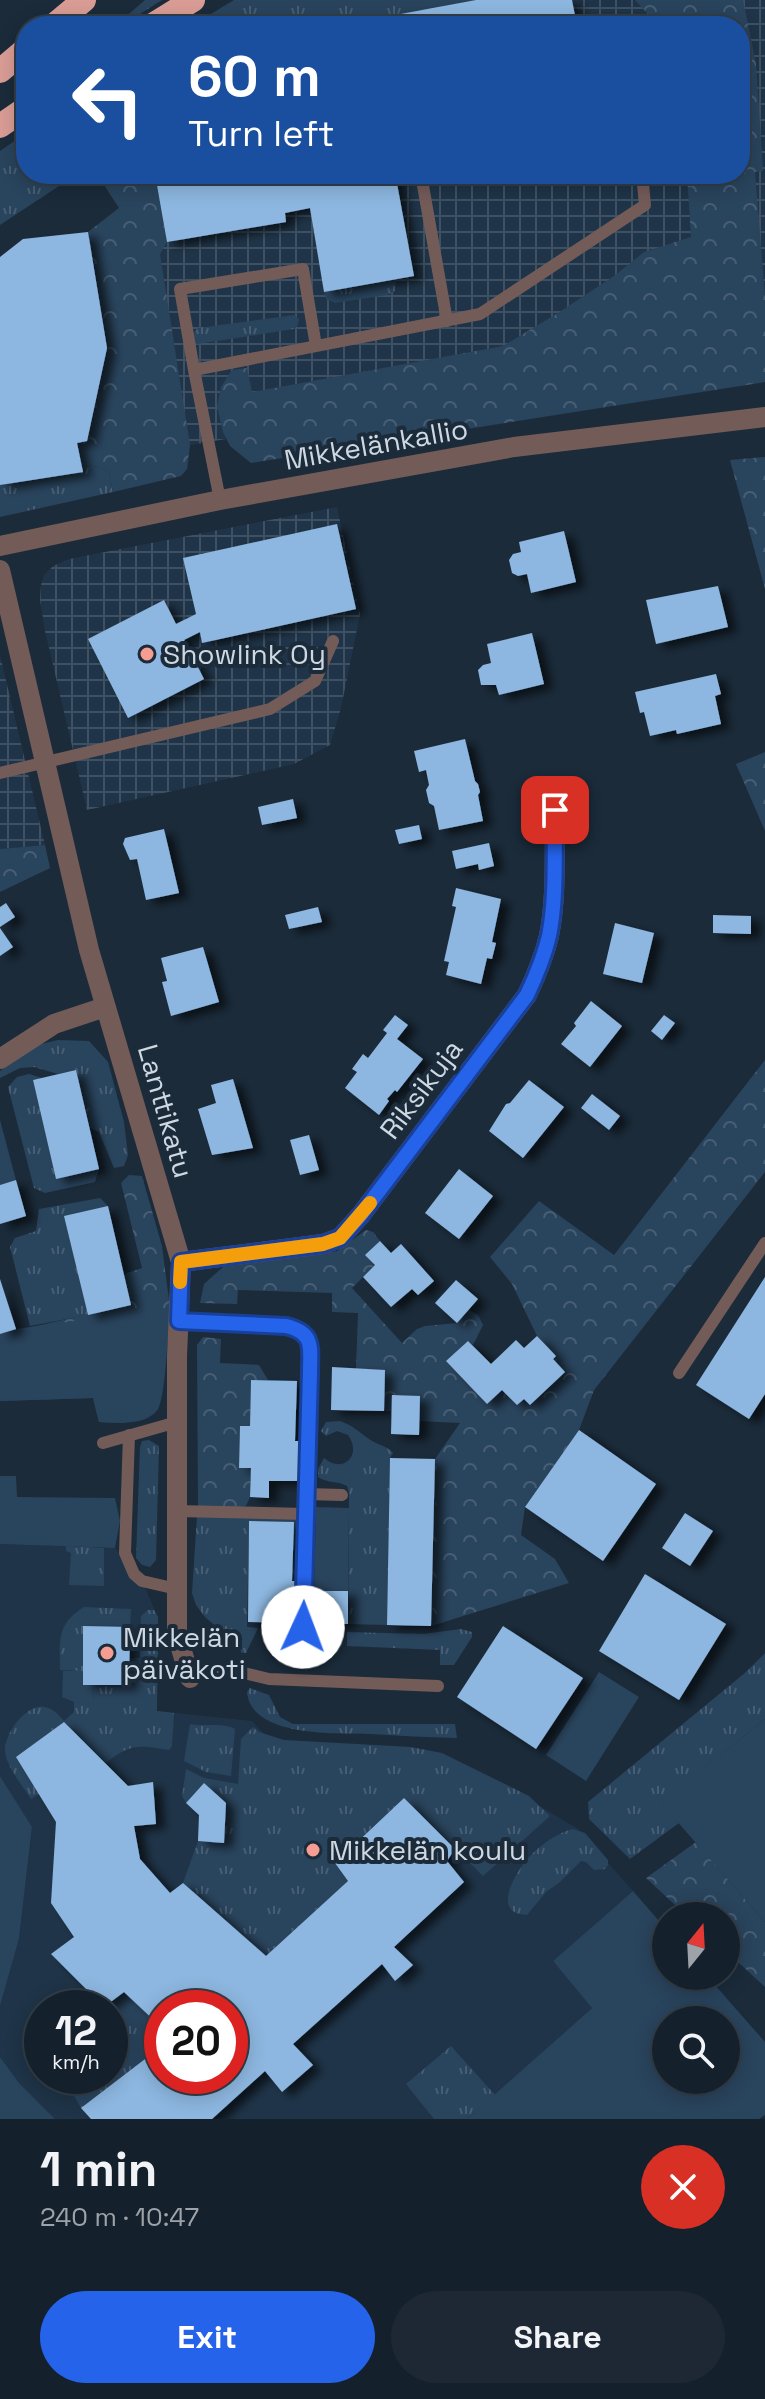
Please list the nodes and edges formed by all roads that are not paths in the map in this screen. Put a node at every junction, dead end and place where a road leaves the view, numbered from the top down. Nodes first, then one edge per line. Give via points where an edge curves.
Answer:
1 (84, 0) edge
2 (193, 0) edge
3 (65, 16) edge
4 (167, 16) edge
5 (16, 57) edge
6 (0, 71) edge
7 (423, 184) edge
8 (643, 184) edge
9 (447, 321) junction
10 (316, 346) junction
11 (194, 370) junction
12 (765, 417) edge
13 (220, 500) junction
14 (0, 546) edge
15 (0, 570) edge
16 (333, 641) dead end
17 (45, 764) junction
18 (0, 773) edge
19 (555, 810) dead end
20 (105, 1007) junction
21 (0, 1059) edge
22 (765, 1243) edge
23 (181, 1262) junction
24 (179, 1321) junction
25 (679, 1373) dead end
26 (177, 1422) junction
27 (129, 1435) junction
28 (103, 1443) dead end
29 (307, 1494) junction
30 (342, 1495) dead end
31 (177, 1511) junction
32 (306, 1514) junction
33 (177, 1589) junction
34 (303, 1627) dead end
35 (190, 1678) joint
36 (438, 1686) dead end

1 - 3 highway
2 - 4 highway
5 - 6 highway
7 - 9 lane
8 - 9 lane via 645,205 480,314
9 - 10 lane
10 - 11 lane
10 - 11 lane via 303,269 180,289
11 - 13 lane
12 - 13 street, Mikkelänkallio via 514,447
13 - 14 street, Mikkelänkallio
15 - 17 street, Lanttikatu
16 - 17 lane via 315,681 270,709
17 - 18 lane
17 - 20 street, Lanttikatu
19 - 23 street, Riksikuja via 549,934 527,995 360,1216 340,1238 323,1244
20 - 21 street via 54,1024
20 - 23 street, Lanttikatu
22 - 25 lane
23 - 24 street, Lanttikatu
24 - 26 street, Lanttikatu
24 - 29 lane via 286,1326 306,1334
26 - 27 lane
26 - 31 street, Lanttikatu
27 - 28 lane
27 - 33 lane via 125,1553 142,1581
29 - 30 lane
29 - 32 lane
31 - 32 lane
31 - 33 street, Lanttikatu
32 - 34 lane
33 - 35 street, Lanttikatu via 177,1635
35 - 36 lane via 231,1670 269,1679

